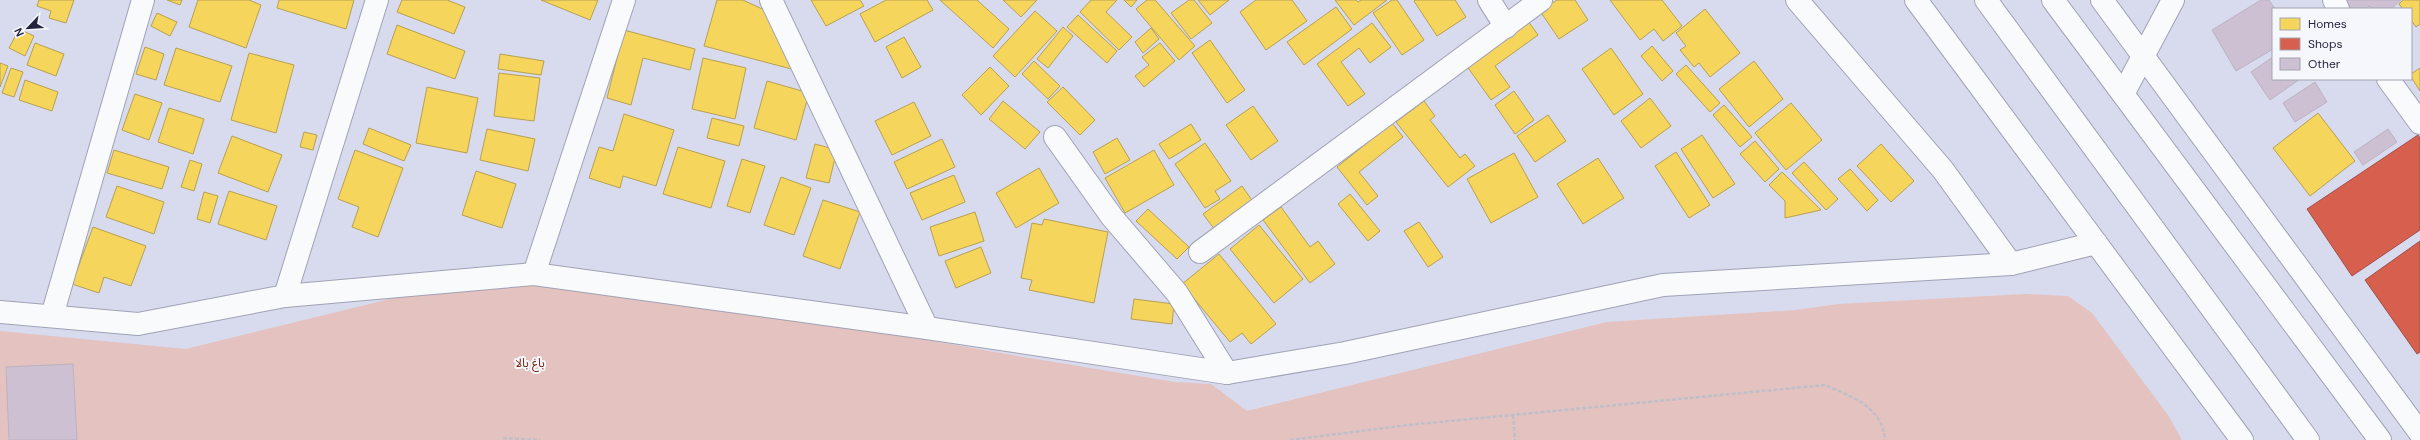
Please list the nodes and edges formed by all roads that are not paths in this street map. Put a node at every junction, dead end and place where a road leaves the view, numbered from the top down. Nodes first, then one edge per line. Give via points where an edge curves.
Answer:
1 (143, 0) edge
2 (377, 0) edge
3 (624, 0) edge
4 (771, 0) edge
5 (1489, 0) edge
6 (1541, 0) edge
7 (1797, 0) edge
8 (1916, 0) edge
9 (1986, 0) edge
10 (2052, 0) edge
11 (2102, 0) edge
12 (2173, 0) edge
13 (1506, 27) junction
14 (2144, 57) junction
15 (2389, 80) edge
16 (2123, 94) junction
17 (2420, 123) edge
18 (1055, 137) dead end
19 (2096, 243) junction
20 (1200, 252) dead end
21 (2011, 264) junction
22 (534, 274) junction
23 (285, 296) junction
24 (0, 312) edge
25 (52, 316) junction
26 (927, 328) junction
27 (1227, 373) junction
28 (2420, 433) edge
29 (2242, 440) edge
30 (2308, 440) edge
31 (2380, 440) edge

1 - 25 street
2 - 23 street
3 - 22 street
4 - 26 street
5 - 13 street
6 - 13 street
7 - 21 street via 1943,170
8 - 19 street
9 - 30 street
10 - 16 street
11 - 14 street
12 - 14 street
13 - 20 street
14 - 16 street
14 - 28 street
15 - 17 street
16 - 31 street
18 - 27 street via 1112,217 1177,293
19 - 21 street
19 - 29 street
21 - 27 street via 1663,285 1345,353
22 - 23 street
22 - 26 street
23 - 25 street via 138,324
24 - 25 street
26 - 27 street

